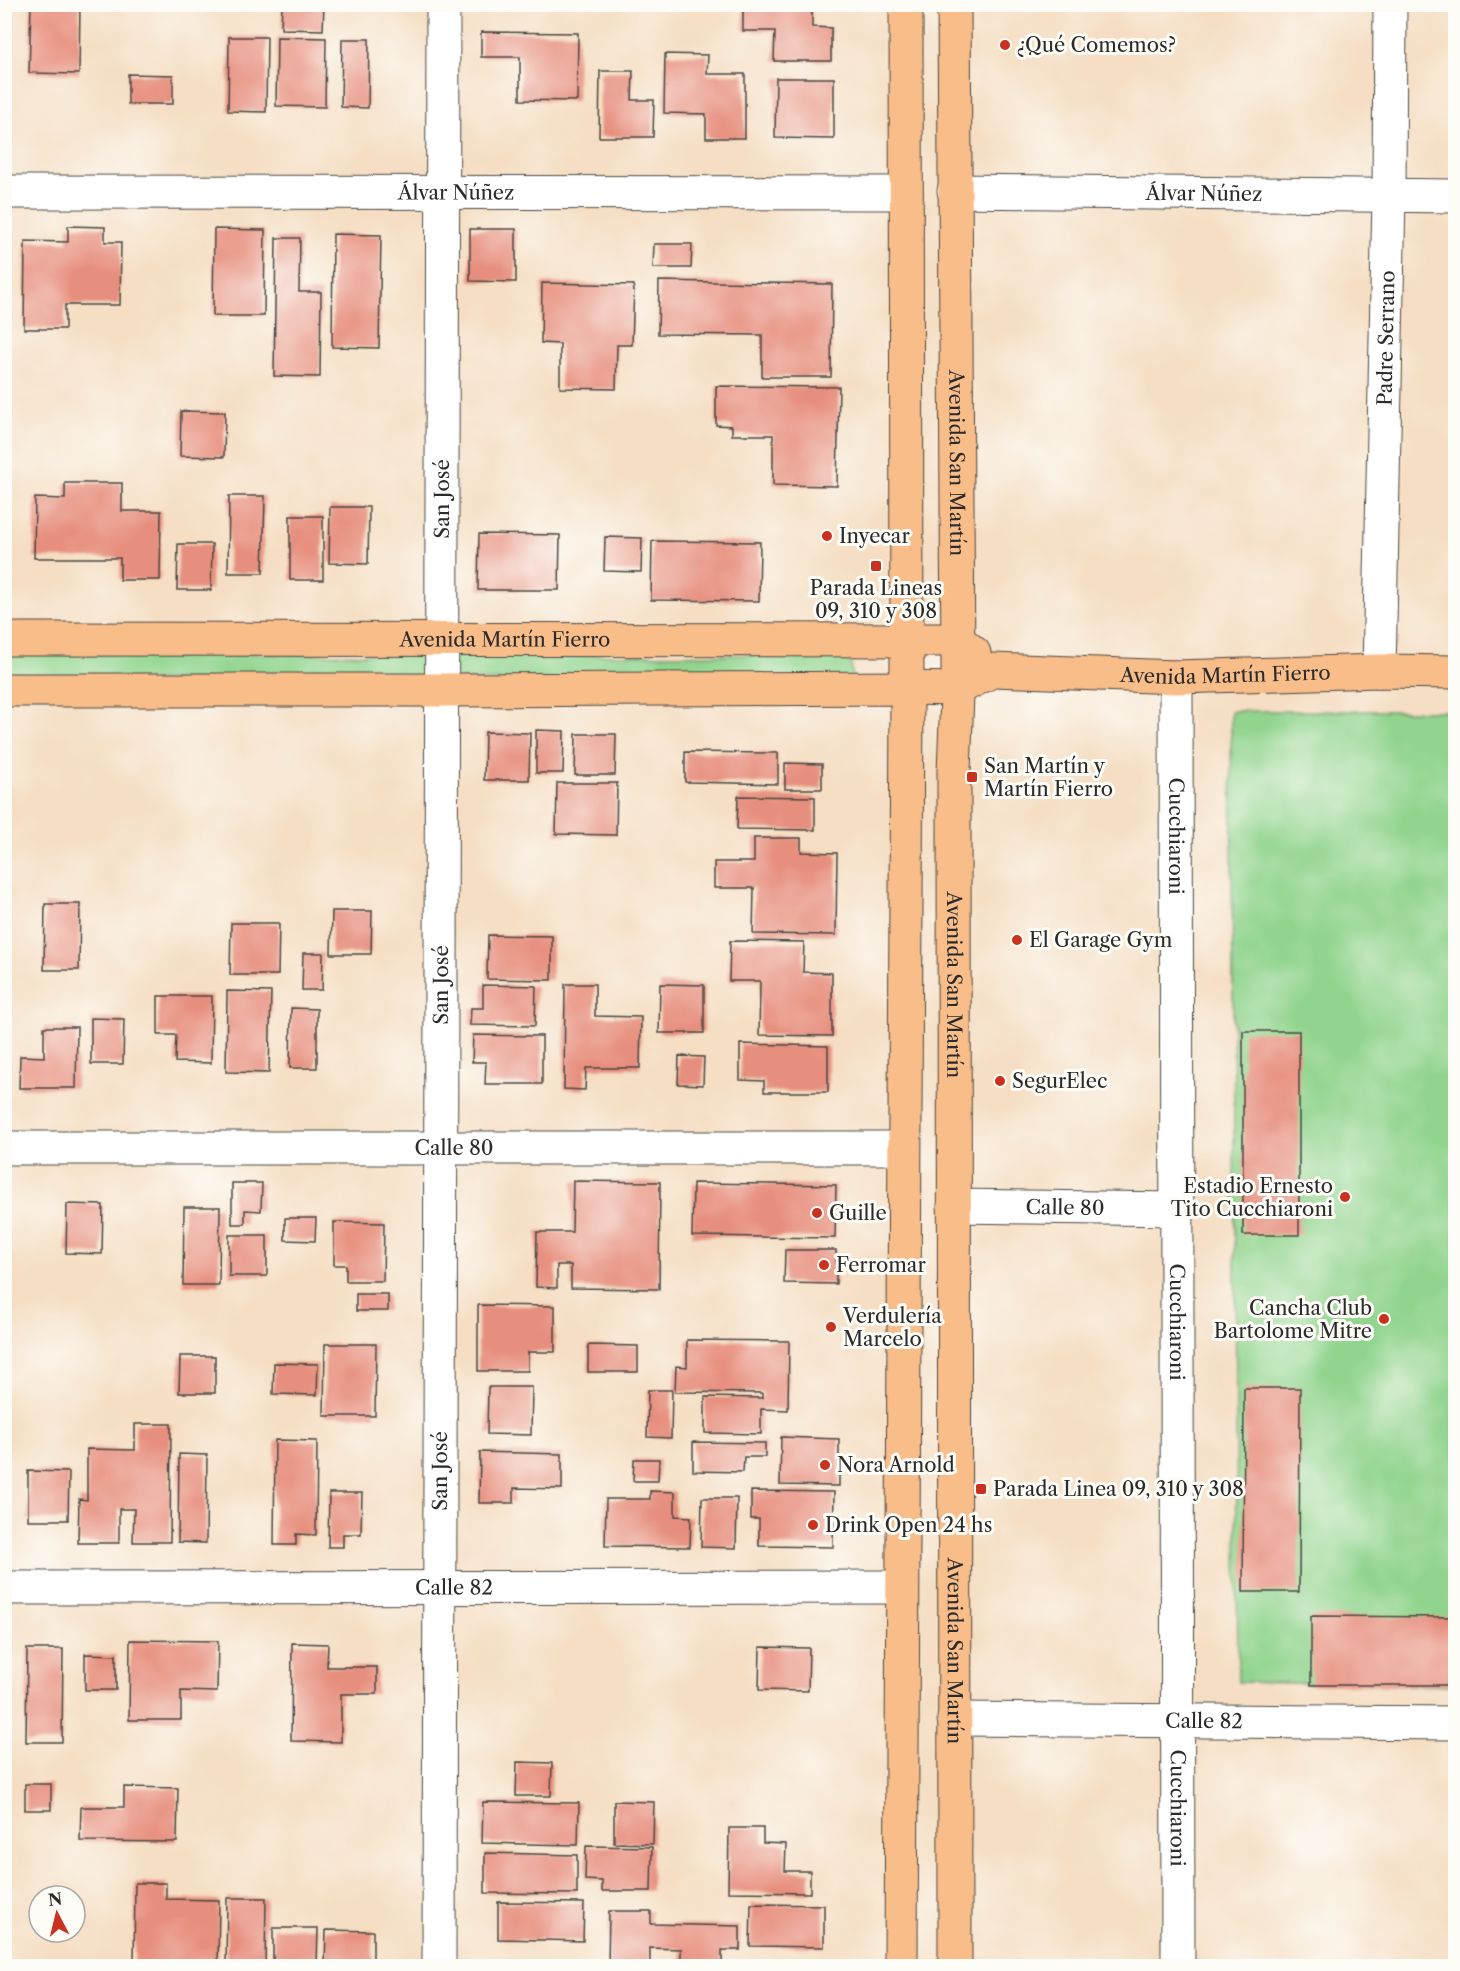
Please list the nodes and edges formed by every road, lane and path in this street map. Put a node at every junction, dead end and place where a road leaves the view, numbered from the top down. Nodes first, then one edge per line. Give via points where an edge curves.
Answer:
1 (443, 4) edge
2 (906, 4) edge
3 (954, 4) edge
4 (1390, 4) edge
5 (954, 191) junction
6 (4, 192) edge
7 (443, 193) junction
8 (906, 193) junction
9 (1389, 196) junction
10 (1455, 196) edge
11 (4, 639) edge
12 (442, 640) junction
13 (958, 640) junction
14 (906, 641) junction
15 (994, 670) junction
16 (1379, 671) junction
17 (1455, 672) edge
18 (1176, 677) junction
19 (907, 687) junction
20 (957, 689) junction
21 (4, 690) edge
22 (441, 690) junction
23 (4, 1148) edge
24 (441, 1148) junction
25 (904, 1148) junction
26 (954, 1206) junction
27 (1177, 1209) junction
28 (441, 1587) junction
29 (902, 1587) junction
30 (4, 1588) edge
31 (954, 1719) junction
32 (1178, 1722) junction
33 (1455, 1723) edge
34 (439, 1966) edge
35 (901, 1966) edge
36 (955, 1966) edge
37 (1178, 1966) edge

1 - 7 street, San José
2 - 8 main road
3 - 5 main road, Avenida San Martín
4 - 9 street, Padre Serrano
5 - 9 street, Álvar Núñez
5 - 13 main road, Avenida San Martín
6 - 7 street, Álvar Núñez
7 - 8 street, Álvar Núñez
7 - 12 street, San José
8 - 14 main road
9 - 10 street, Álvar Núñez
9 - 16 street, Padre Serrano
11 - 12 main road, Avenida Martín Fierro
12 - 14 main road, Avenida Martín Fierro
12 - 22 street, San José
13 - 14 main road, Avenida Martín Fierro
13 - 15 main road
13 - 20 main road, Avenida San Martín
14 - 19 main road
15 - 18 main road, Avenida Martín Fierro
15 - 20 main road, Avenida Martín Fierro
16 - 17 main road, Avenida Martín Fierro
16 - 18 main road, Avenida Martín Fierro
18 - 27 street, Cucchiaroni
19 - 20 main road, Avenida Martín Fierro
19 - 22 main road, Avenida Martín Fierro
19 - 25 main road
20 - 26 main road, Avenida San Martín
21 - 22 main road, Avenida Martín Fierro
22 - 24 street, San José
23 - 24 street, Calle 80
24 - 25 street, Calle 80
24 - 28 street, San José
25 - 29 main road
26 - 27 street, Calle 80
26 - 31 main road, Avenida San Martín
27 - 32 street, Cucchiaroni
28 - 29 street, Calle 82
28 - 30 street, Calle 82
28 - 34 street, San José
29 - 35 main road
31 - 32 street, Calle 82
31 - 36 main road, Avenida San Martín
32 - 33 street, Calle 82
32 - 37 street, Cucchiaroni

